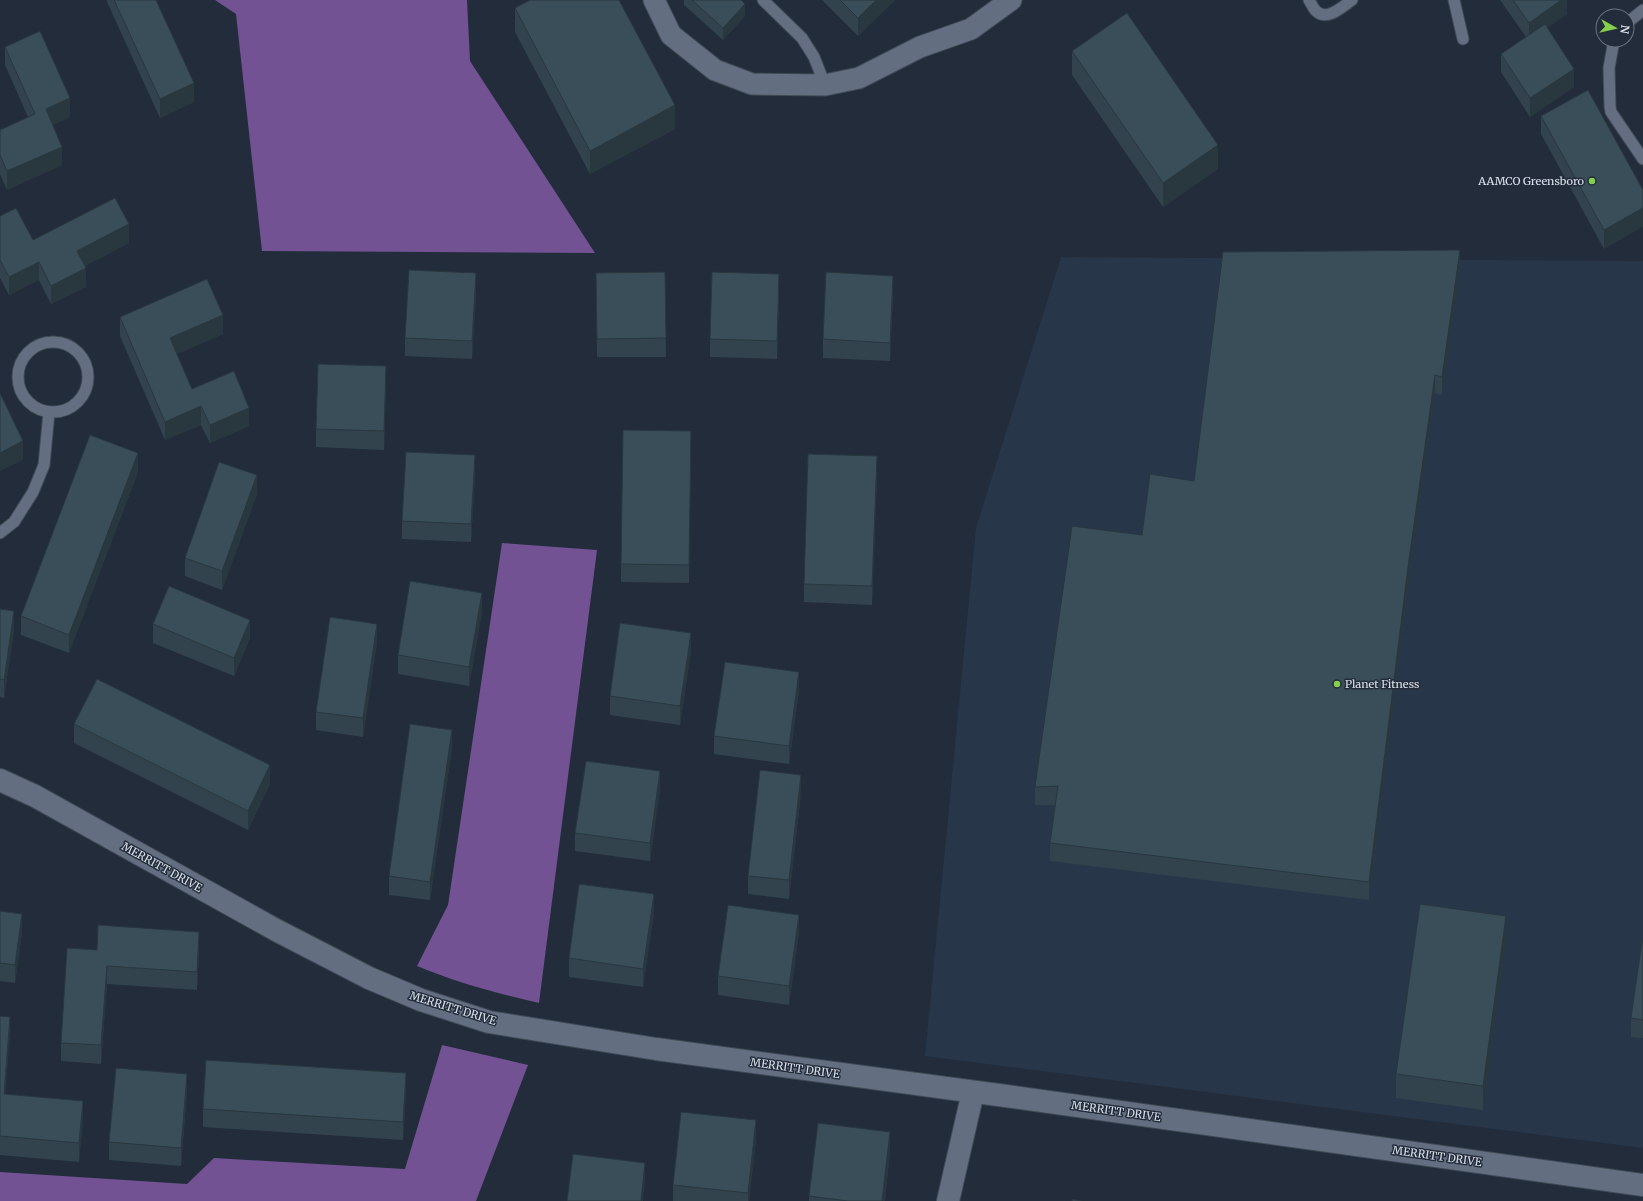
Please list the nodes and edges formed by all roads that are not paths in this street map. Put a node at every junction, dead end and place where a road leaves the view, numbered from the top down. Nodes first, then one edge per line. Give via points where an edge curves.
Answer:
1 (654, 0) edge
2 (763, 0) edge
3 (1011, 0) edge
4 (1309, 0) edge
5 (1352, 0) edge
6 (1454, 0) edge
7 (1643, 10) edge
8 (1635, 16) edge
9 (1463, 39) dead end
10 (1613, 48) edge
11 (825, 85) junction
12 (1643, 159) edge
13 (49, 412) junction
14 (0, 533) edge
15 (0, 780) edge
16 (973, 1092) junction
17 (1643, 1185) edge
18 (948, 1201) edge

1 - 11 street via 671,35 716,70 752,84
2 - 11 lane via 802,38 814,57
3 - 11 street via 971,29 920,47 859,78
4 - 5 lane via 1316,11 1323,14 1331,14
6 - 9 lane
7 - 8 lane
10 - 12 lane via 1609,68 1610,106
13 - 13 lane via 60,412 75,404 85,392 88,382 88,371 81,356 68,345 58,342 47,342 28,353 21,364 18,376 20,389 27,400 37,408
13 - 14 lane via 44,465 34,492 14,522
15 - 16 street, MERRITT DRIVE via 35,796 304,945 369,978 421,1000 489,1022 656,1049
16 - 17 street, MERRITT DRIVE
16 - 18 street

